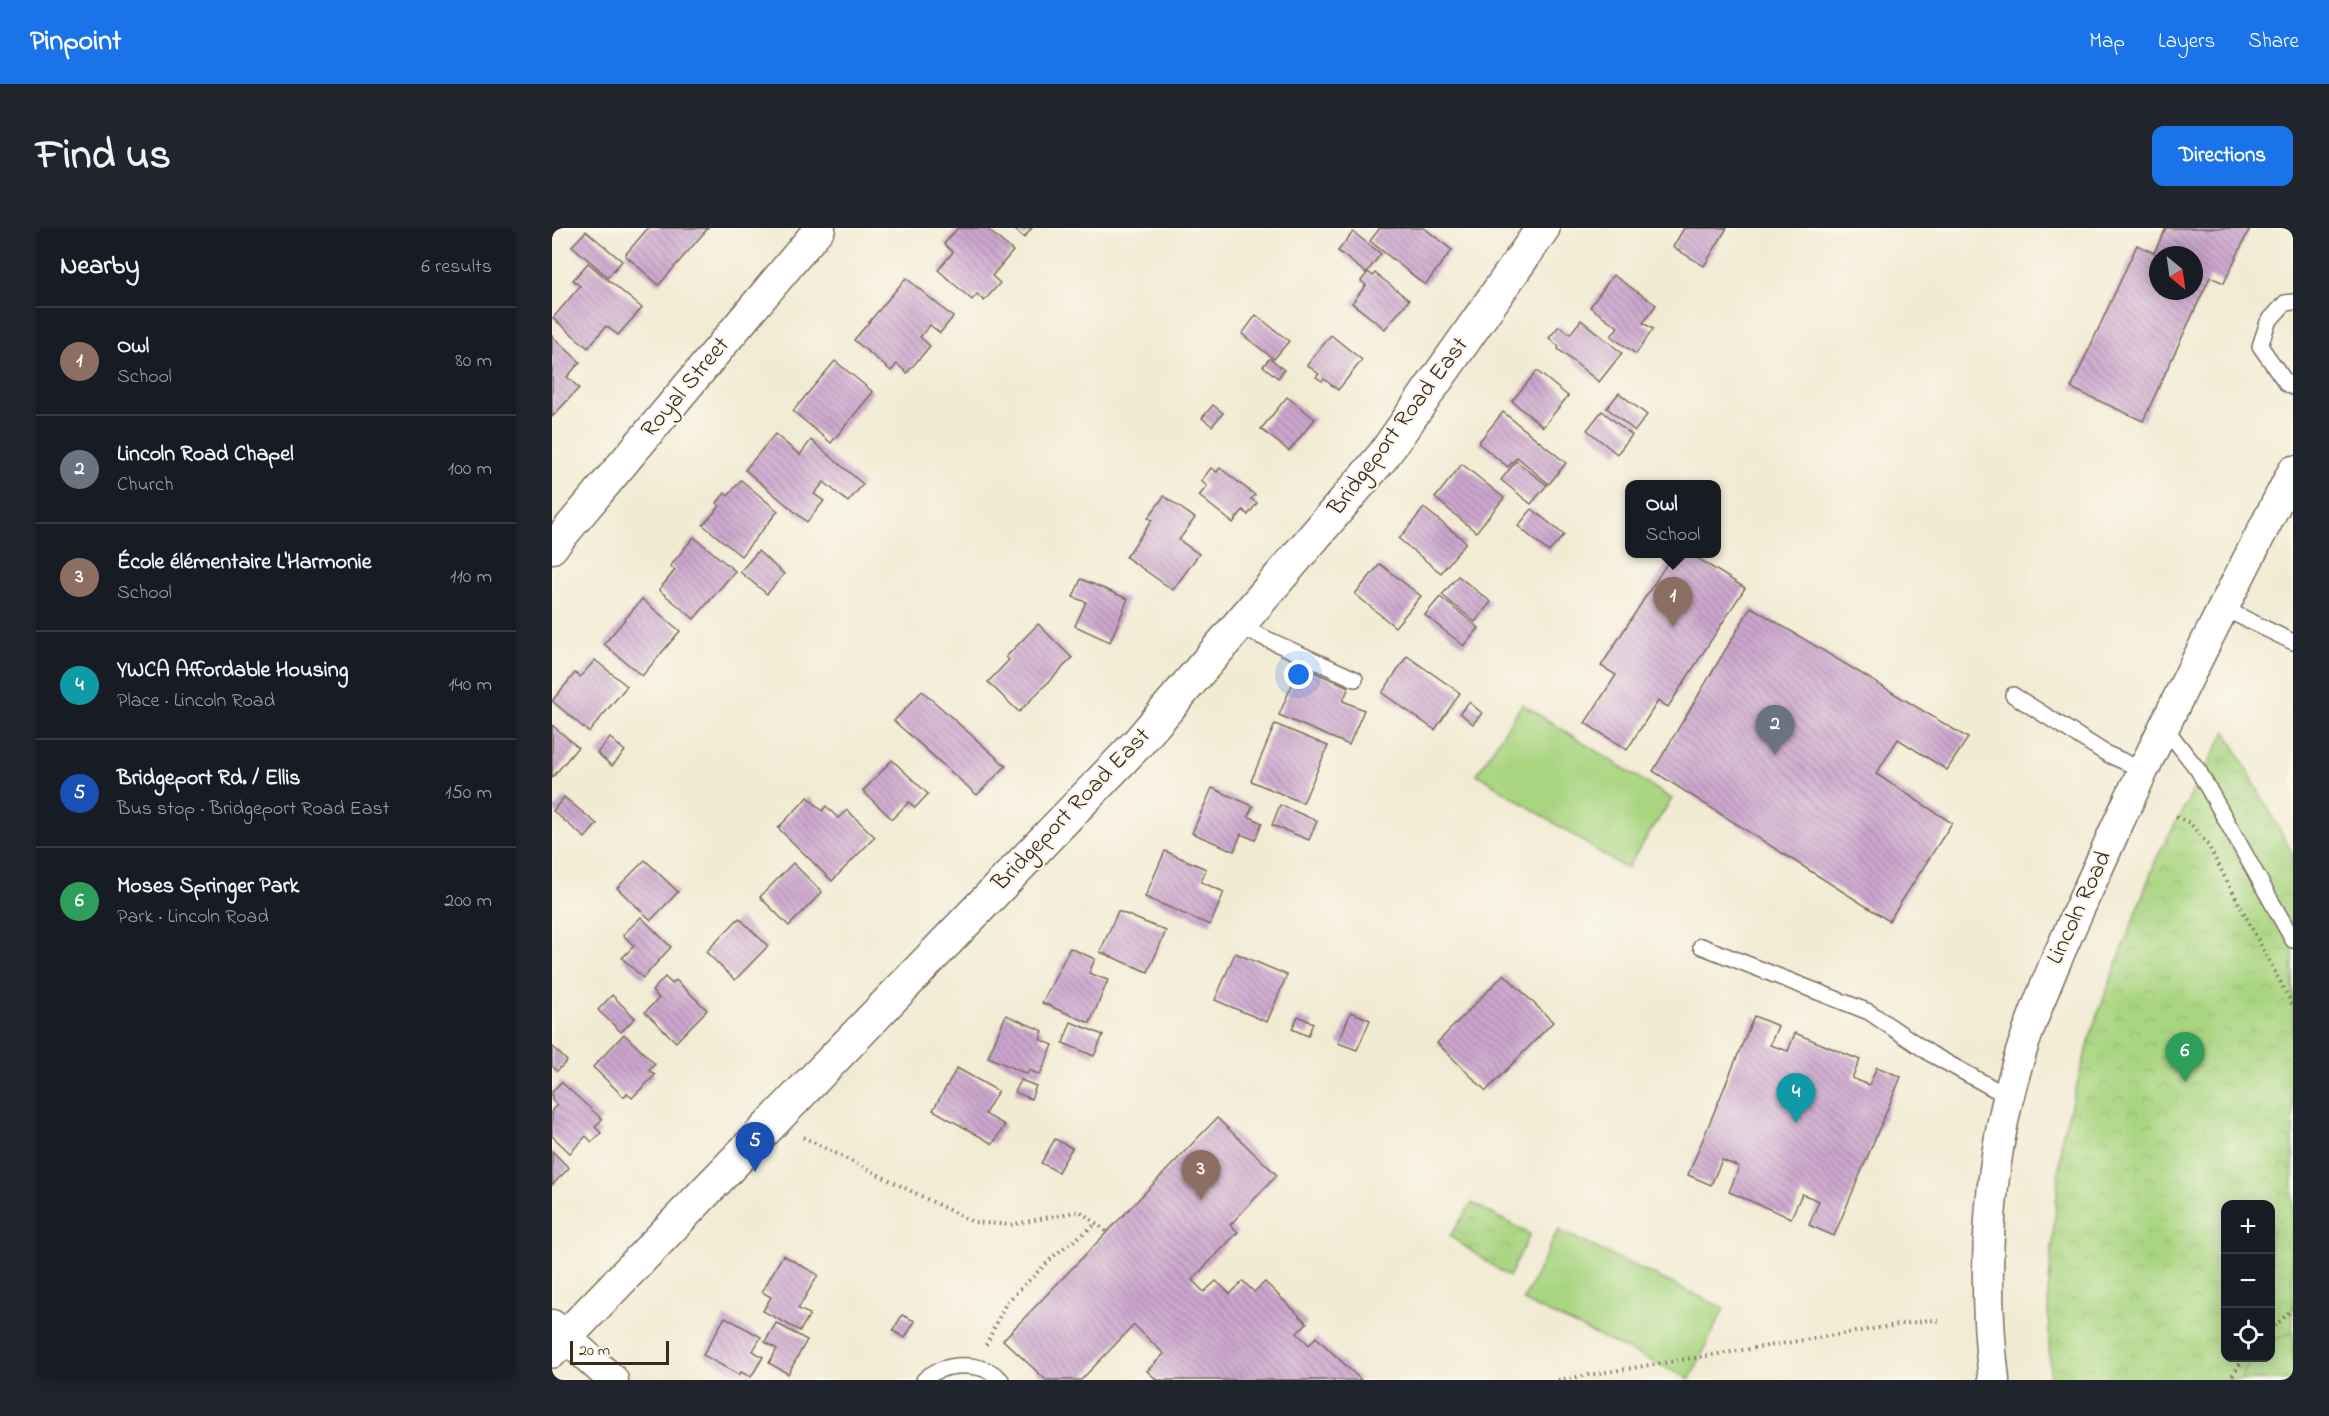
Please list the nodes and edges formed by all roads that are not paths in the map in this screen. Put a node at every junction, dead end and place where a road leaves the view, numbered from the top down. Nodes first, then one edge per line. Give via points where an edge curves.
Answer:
1 (820, 228) edge
2 (1544, 228) edge
3 (2293, 302) edge
4 (2293, 387) edge
5 (2293, 471) edge
6 (552, 548) edge
7 (2223, 608) junction
8 (1238, 626) junction
9 (2293, 642) edge
10 (1355, 679) dead end
11 (2013, 695) dead end
12 (2163, 725) junction
13 (2143, 770) junction
14 (2293, 940) edge
15 (1701, 946) dead end
16 (2009, 1097) junction
17 (556, 1338) edge
18 (613, 1380) edge
19 (924, 1380) edge
20 (1001, 1380) edge
21 (1994, 1380) edge

1 - 6 street, Royal Street
2 - 8 main road, Bridgeport Road East via 1383,456
3 - 4 lane via 2285,303 2268,322 2260,346
5 - 7 street, Lincoln Road
7 - 9 lane
7 - 12 street, Lincoln Road
8 - 10 lane
8 - 17 main road, Bridgeport Road East via 1138,743
11 - 13 lane via 2107,754
12 - 13 street, Lincoln Road
12 - 14 lane via 2198,770
13 - 16 street, Lincoln Road via 2049,975
15 - 16 lane via 1869,1012 1931,1054
16 - 21 street, Lincoln Road via 1989,1217 1987,1324
17 - 18 street
19 - 20 lane via 933,1371 964,1364

